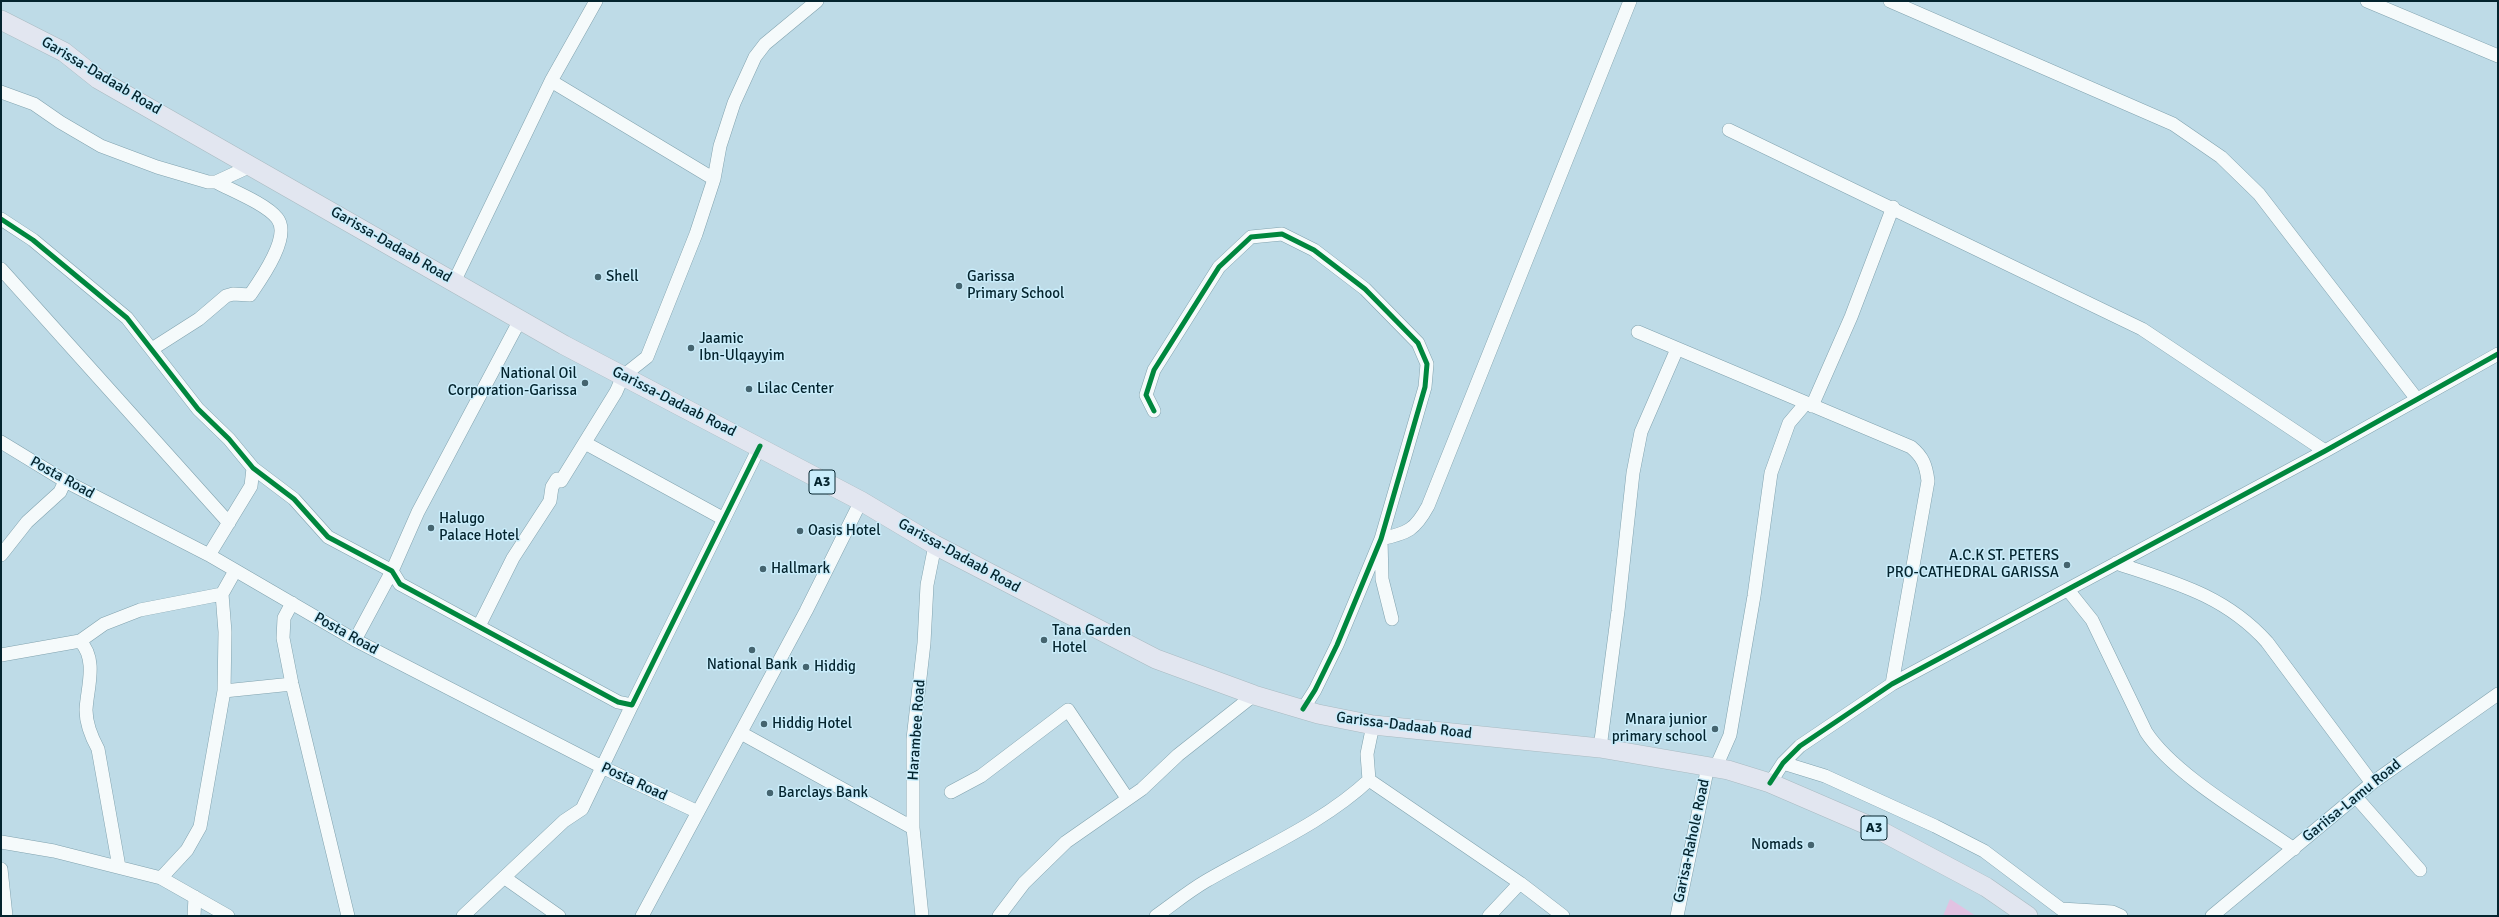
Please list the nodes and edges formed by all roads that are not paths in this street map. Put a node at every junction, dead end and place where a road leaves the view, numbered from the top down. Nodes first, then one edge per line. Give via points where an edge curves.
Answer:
1 (596, 1) edge
2 (817, 1) edge
3 (1630, 1) edge
4 (1890, 1) edge
5 (2367, 1) edge
6 (1, 20) edge
7 (2498, 56) edge
8 (551, 81) junction
9 (1, 92) edge
10 (1729, 130) dead end
11 (253, 166) junction
12 (714, 178) junction
13 (216, 182) junction
14 (1893, 207) junction
15 (4, 225) edge
16 (1, 269) edge
17 (454, 282) junction
18 (521, 318) junction
19 (1638, 332) dead end
20 (152, 349) junction
21 (1677, 349) junction
22 (2498, 354) edge
23 (623, 376) junction
24 (2416, 398) junction
25 (1809, 404) junction
26 (1154, 411) dead end
27 (1, 442) edge
28 (585, 443) junction
29 (760, 446) junction
30 (2325, 451) junction
31 (253, 468) junction
32 (65, 481) junction
33 (861, 501) junction
34 (724, 519) junction
35 (229, 523) junction
36 (1381, 539) junction
37 (935, 545) junction
38 (1, 555) edge
39 (209, 555) junction
40 (2116, 563) junction
41 (235, 571) junction
42 (392, 571) junction
43 (2068, 590) junction
44 (222, 594) junction
45 (292, 603) junction
46 (1392, 619) dead end
47 (478, 626) junction
48 (355, 640) junction
49 (80, 641) junction
50 (1, 655) edge
51 (292, 684) junction
52 (1892, 684) junction
53 (224, 691) junction
54 (2498, 694) edge
55 (1254, 695) junction
56 (632, 705) junction
57 (1302, 709) junction
58 (1373, 725) junction
59 (741, 733) junction
60 (1600, 748) junction
61 (1784, 762) junction
62 (1712, 766) junction
63 (604, 768) junction
64 (1370, 780) junction
65 (1770, 783) junction
66 (2372, 783) junction
67 (952, 792) dead end
68 (2356, 797) junction
69 (1127, 798) junction
70 (698, 812) junction
71 (914, 828) junction
72 (1, 842) edge
73 (2294, 848) junction
74 (119, 867) junction
75 (1, 869) edge
76 (2420, 870) dead end
77 (161, 878) junction
78 (505, 878) junction
79 (1520, 883) junction
80 (195, 897) junction
81 (6, 916) edge
82 (194, 916) edge
83 (228, 916) edge
84 (348, 916) edge
85 (463, 916) edge
86 (558, 916) edge
87 (642, 916) edge
88 (922, 916) edge
89 (999, 916) edge
90 (1156, 916) edge
91 (1489, 916) edge
92 (1563, 916) edge
93 (1677, 916) edge
94 (2028, 916) edge
95 (2121, 916) edge
96 (2212, 916) edge

1 - 8 street
2 - 12 street via 764,44 755,57 734,103 720,146
3 - 36 street via 1428,506 1418,525 1403,534
4 - 24 street via 2173,124 2221,157 2259,194
5 - 7 street
6 - 11 highway, Garissa-Dadaab Road / A3 via 64,52 98,79
8 - 12 street
8 - 17 street
9 - 13 street via 34,104 101,146 157,167
10 - 14 street
11 - 13 street
11 - 17 highway, Garissa-Dadaab Road / A3
12 - 23 street via 696,234 647,357
13 - 20 street via 277,218 282,235 269,265 250,295 226,296 199,319
14 - 25 street, Garisa-Rahole Road via 1851,317
14 - 30 street via 2142,329
15 - 20 street via 33,240 127,318
16 - 35 street
17 - 18 highway, Garissa-Dadaab Road / A3
18 - 23 highway, Garissa-Dadaab Road / A3 via 564,345
18 - 42 street via 418,512
19 - 21 street
20 - 31 street via 198,409 229,439
21 - 25 street
21 - 60 street via 1641,432 1633,473
22 - 24 street
23 - 28 street
23 - 29 highway, Garissa-Dadaab Road / A3
24 - 30 street
25 - 52 street via 1911,447 1921,456 1926,466 1928,481
25 - 62 street, Garisa-Rahole Road via 1789,423 1771,472 1730,736
26 - 36 street via 1146,395 1154,370 1219,267 1251,237 1282,234 1314,250 1370,295 1418,343 1427,364 1425,387
27 - 32 street, Posta Road
28 - 34 street
28 - 47 street via 561,481 557,479 552,487 550,501 513,558
29 - 33 highway, Garissa-Dadaab Road / A3
29 - 34 street
30 - 40 street
31 - 35 street via 251,486
31 - 42 street via 294,499 328,537
32 - 38 street via 60,492 27,522
32 - 39 street, Posta Road
33 - 37 highway, Garissa-Dadaab Road / A3
33 - 59 street
34 - 56 street
35 - 39 street
36 - 46 street via 1382,579
36 - 57 street via 1337,645 1315,690
37 - 55 highway, Garissa-Dadaab Road / A3 via 1156,659
37 - 71 street, Harambee Road via 927,585 914,739
39 - 41 street, Posta Road
40 - 43 street
40 - 66 street via 2222,603 2250,624 2267,642
41 - 44 street
41 - 45 street, Posta Road
42 - 47 street via 400,584
42 - 48 street
43 - 52 street
43 - 73 street via 2092,620 2155,746 2208,789
44 - 49 street via 140,610 104,624
44 - 53 street via 225,632
45 - 48 street, Posta Road
45 - 51 street via 282,628
47 - 56 street via 618,702
48 - 63 street, Posta Road
49 - 50 street
49 - 74 street via 89,657 91,678 86,711 91,737 98,749
51 - 53 street
51 - 84 street
52 - 61 street via 1800,746
53 - 77 street via 200,827 187,850
54 - 66 street, Gariisa-Lamu Road
55 - 57 highway, Garissa-Dadaab Road / A3
55 - 69 street via 1178,755 1142,789
56 - 63 street
57 - 58 highway, Garissa-Dadaab Road / A3
58 - 60 highway, Garissa-Dadaab Road / A3
58 - 64 street via 1367,754
59 - 70 street
59 - 71 street
60 - 62 highway, Garissa-Dadaab Road / A3
61 - 65 street
61 - 95 street via 1825,776 1984,851 2061,909 2112,912
62 - 65 highway, A3
62 - 93 street, Garisa-Rahole Road
63 - 70 street, Posta Road
63 - 78 street via 582,809 564,821
64 - 79 street
64 - 90 street via 1317,818 1204,882
65 - 94 highway, A3 via 1910,846 1986,887
66 - 68 street, Gariisa-Lamu Road
67 - 69 street via 981,776 1068,710
68 - 73 street, Gariisa-Lamu Road
68 - 76 street
69 - 89 street via 1066,842 1024,883
70 - 87 street
71 - 88 street, Harambee Road
72 - 74 street via 54,851
73 - 96 street, Gariisa-Lamu Road
74 - 77 street
75 - 81 street
77 - 80 street
78 - 85 street
78 - 86 street
79 - 91 street
79 - 92 street
80 - 82 street
80 - 83 street

